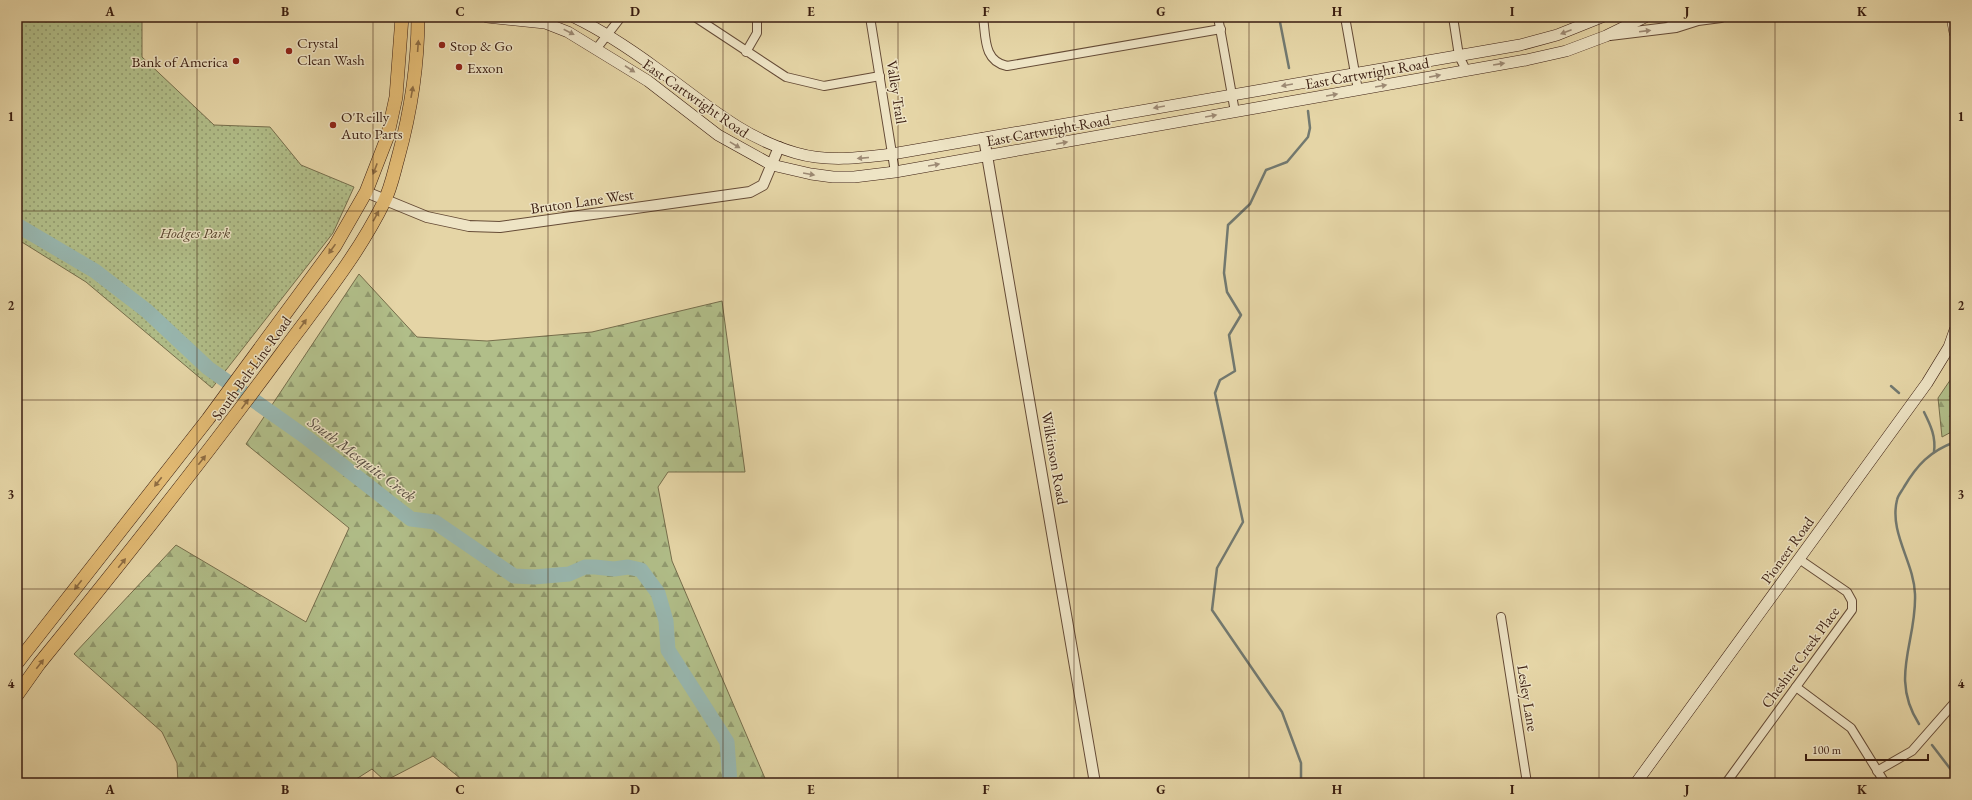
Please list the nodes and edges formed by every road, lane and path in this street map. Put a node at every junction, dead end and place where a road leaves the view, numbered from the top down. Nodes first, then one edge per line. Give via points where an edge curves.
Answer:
1 (402, 17) edge
2 (418, 17) edge
3 (487, 17) edge
4 (574, 17) edge
5 (621, 17) edge
6 (695, 17) edge
7 (757, 17) edge
8 (870, 17) edge
9 (983, 17) edge
10 (1218, 17) edge
11 (1345, 17) edge
12 (1453, 17) edge
13 (1602, 17) edge
14 (1645, 17) edge
15 (1667, 17) edge
16 (1721, 17) edge
17 (1952, 17) edge
18 (1698, 20) junction
19 (1582, 26) junction
20 (1221, 29) junction
21 (1955, 33) edge
22 (608, 35) junction
23 (1606, 36) junction
24 (1587, 43) junction
25 (597, 48) junction
26 (746, 52) junction
27 (1459, 56) junction
28 (1466, 70) junction
29 (1355, 74) junction
30 (880, 76) junction
31 (1358, 90) junction
32 (1232, 95) junction
33 (1235, 112) junction
34 (984, 138) junction
35 (779, 147) junction
36 (892, 154) junction
37 (988, 156) junction
38 (772, 164) junction
39 (896, 172) junction
40 (366, 192) junction
41 (385, 200) junction
42 (1955, 330) edge
43 (1799, 559) junction
44 (1501, 617) dead end
45 (17, 662) edge
46 (1796, 687) junction
47 (17, 695) edge
48 (1955, 702) edge
49 (1877, 771) junction
50 (1729, 782) edge
51 (1095, 783) edge
52 (1527, 783) edge
53 (1636, 783) edge
54 (1885, 783) edge

1 -> 40 main road, South Belt Line Road via 400,63 387,138
41 -> 2 main road, South Belt Line Road via 406,127 415,74
3 -> 25 main road, East Cartwright Road via 545,23
4 - 22 main road, East Cartwright Road
5 - 22 street
6 - 26 street
7 - 26 street via 757,33
8 - 30 street, Valley Trail
9 - 20 street via 991,57 998,64 1007,66
10 - 20 street
11 - 29 street
12 - 27 street
13 - 19 main road, East Cartwright Road
14 - 23 main road, East Cartwright Road
15 - 18 street via 1676,21
16 - 18 street
17 - 21 main road
23 -> 18 street via 1676,27
19 - 24 main road
19 -> 27 main road, East Cartwright Road via 1520,45
20 - 32 street
22 - 25 street
22 - 35 main road, East Cartwright Road via 715,113 759,139
23 - 24 main road, East Cartwright Road
28 -> 24 main road, East Cartwright Road via 1526,60 1566,51
25 -> 38 main road, East Cartwright Road via 648,81 718,134
26 - 30 street via 786,77 824,86
27 - 28 street
27 - 29 main road, East Cartwright Road
31 -> 28 main road, East Cartwright Road
29 - 31 street
29 -> 32 main road, East Cartwright Road
30 - 36 street, Valley Trail
33 -> 31 main road, East Cartwright Road
32 - 33 street
32 -> 34 main road, East Cartwright Road
37 -> 33 main road, East Cartwright Road
34 - 36 main road, East Cartwright Road
34 - 37 street, Wilkinson Road
36 -> 35 main road, East Cartwright Road via 841,159 796,153
35 - 38 street, Bruton Lane West
36 - 39 street, Valley Trail
39 -> 37 main road, East Cartwright Road
37 - 51 street, Wilkinson Road
38 -> 39 main road, East Cartwright Road via 833,177
38 - 41 street, Bruton Lane West via 763,185 750,192 500,228 469,226 427,217
40 - 41 street, Bruton Lane West
40 -> 45 main road, South Belt Line Road via 335,246 266,341
47 -> 41 main road, South Belt Line Road via 222,435 346,267
42 - 43 main road, Pioneer Road via 1949,347 1927,383
43 - 46 street, Cheshire Creek Place via 1847,592 1853,606
43 - 53 main road, Pioneer Road
44 - 52 street, Lesley Lane
46 - 49 street via 1851,728
46 - 50 street, Cheshire Creek Place
48 - 49 street via 1912,751
49 - 54 street

